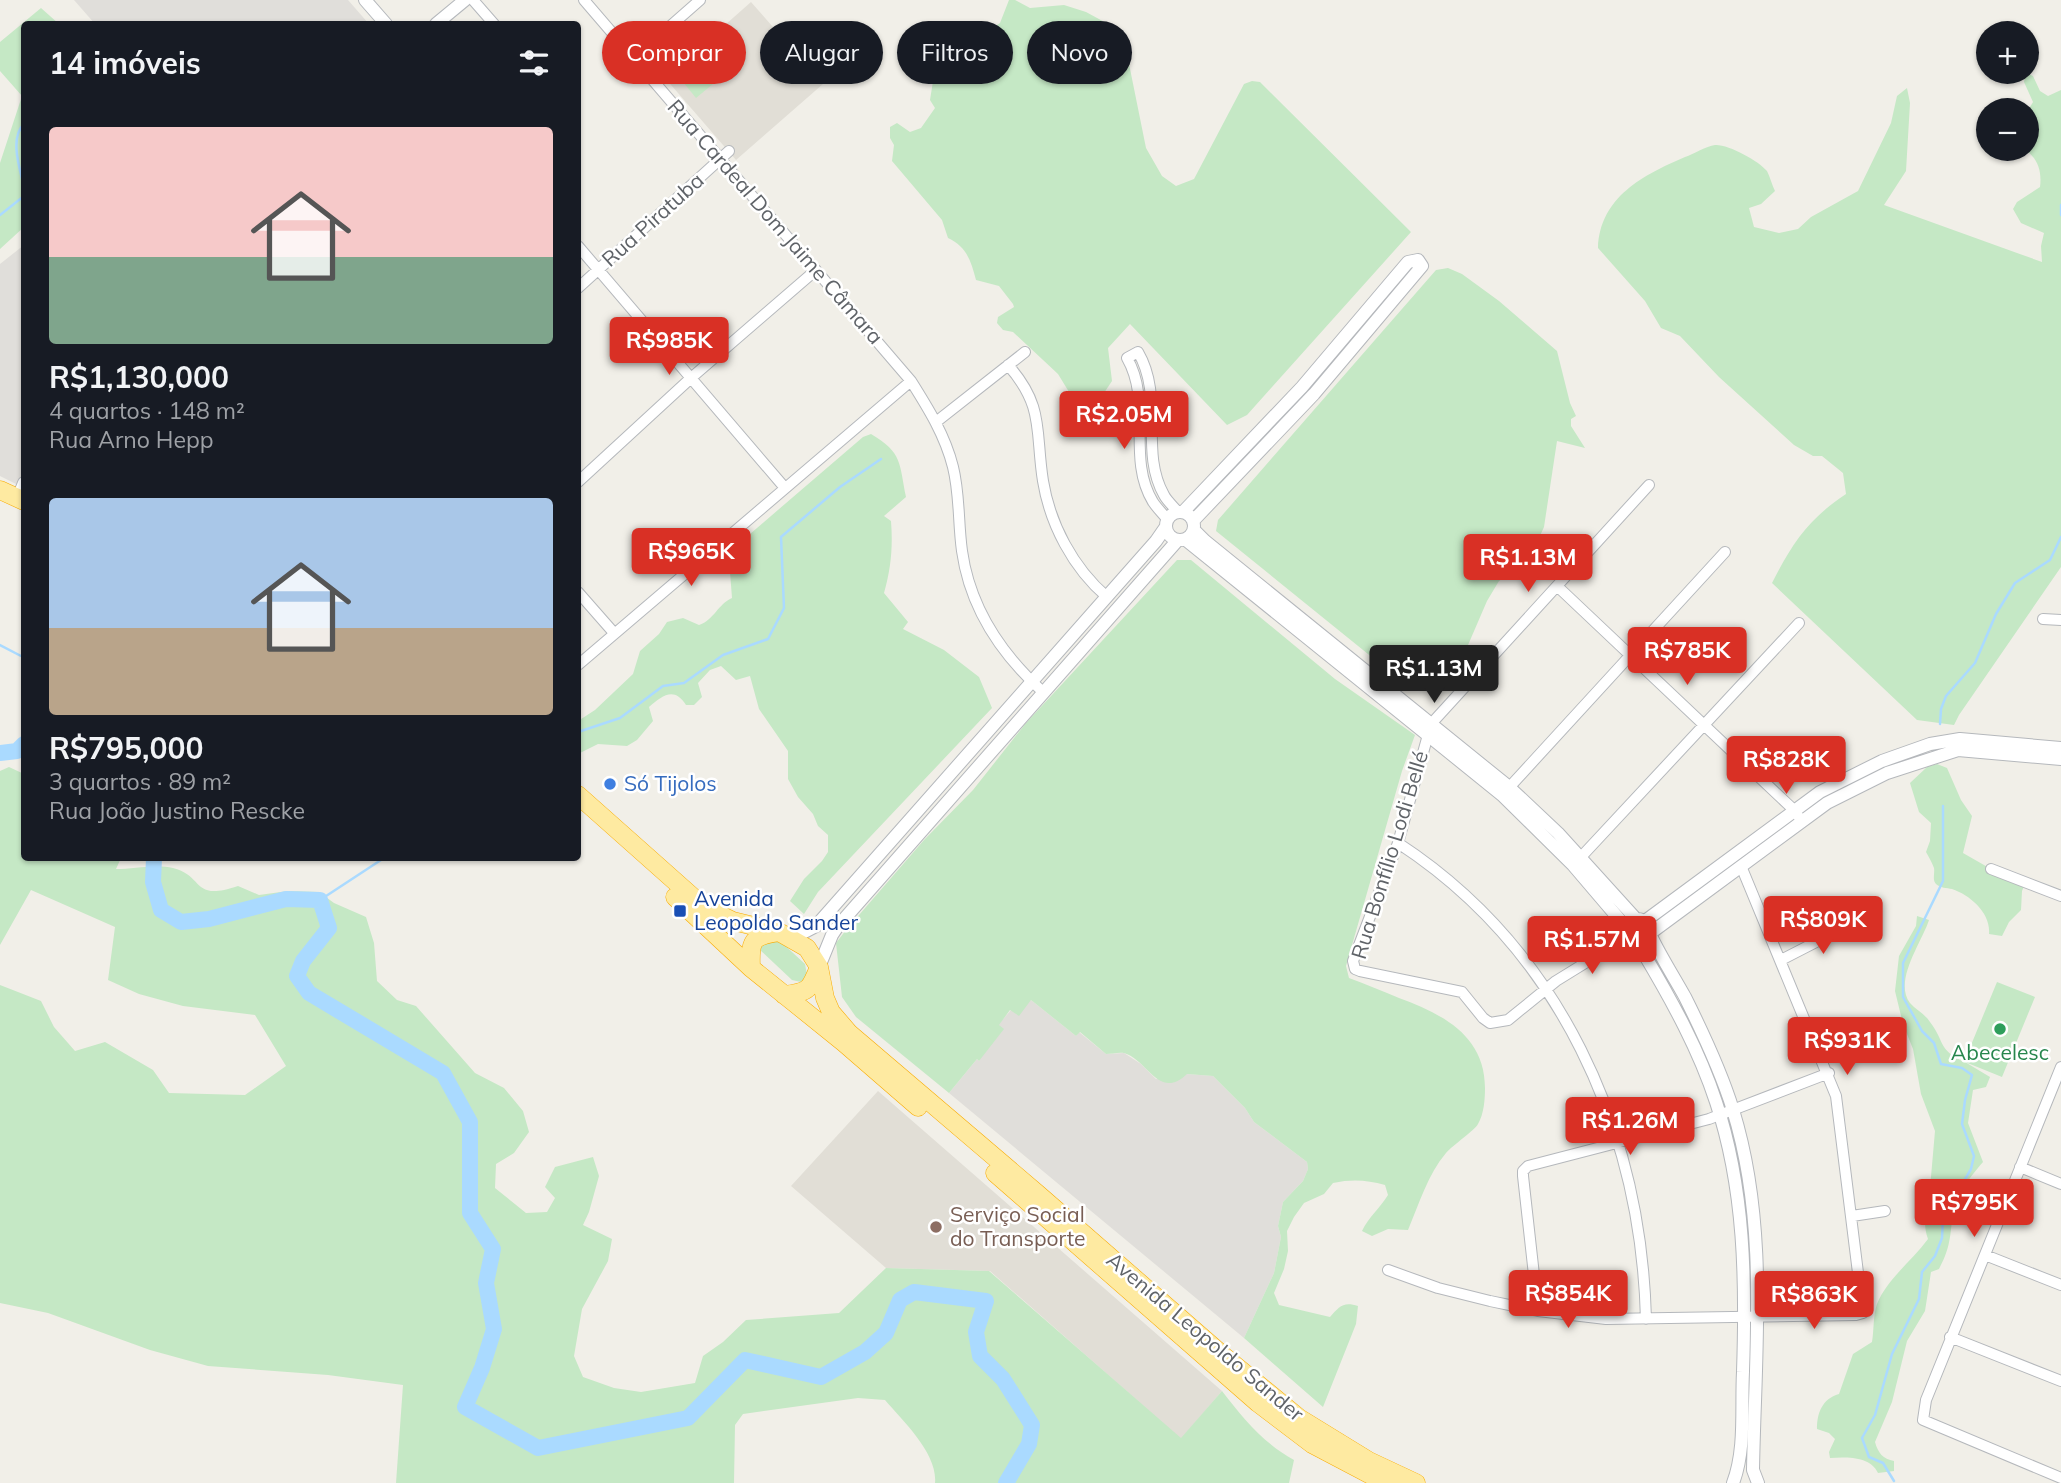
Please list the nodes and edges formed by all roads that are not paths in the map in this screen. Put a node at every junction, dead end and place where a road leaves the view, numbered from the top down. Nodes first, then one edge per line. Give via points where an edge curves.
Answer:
1 (365, 0) edge
2 (465, 0) edge
3 (473, 0) edge
4 (700, 0) edge
5 (589, 2) edge
6 (383, 21) edge
7 (440, 21) edge
8 (491, 21) edge
9 (604, 21) edge
10 (676, 21) edge
11 (658, 84) edge
12 (724, 155) junction
13 (581, 250) edge
14 (816, 270) junction
15 (597, 271) junction
16 (581, 285) edge
17 (1025, 352) dead end
18 (1008, 365) junction
19 (691, 378) junction
20 (911, 381) junction
21 (936, 422) junction
22 (581, 478) edge
23 (1649, 485) dead end
24 (785, 488) junction
25 (0, 490) edge
26 (18, 498) edge
27 (1180, 525) junction
28 (1725, 552) dead end
29 (1557, 586) junction
30 (581, 595) edge
31 (1107, 597) junction
32 (2043, 619) dead end
33 (2061, 620) edge
34 (1798, 623) dead end
35 (614, 633) junction
36 (1630, 655) junction
37 (581, 662) edge
38 (1032, 682) junction
39 (1043, 692) junction
40 (1704, 725) junction
41 (1429, 729) junction
42 (1959, 744) junction
43 (2061, 748) edge
44 (2061, 759) edge
45 (1505, 791) junction
46 (581, 798) edge
47 (581, 812) edge
48 (1799, 816) junction
49 (1398, 843) junction
50 (1581, 857) junction
51 (1741, 866) junction
52 (1991, 869) dead end
53 (2061, 896) edge
54 (1851, 924) dead end
55 (1639, 929) junction
56 (786, 935) junction
57 (1781, 960) junction
58 (819, 967) junction
59 (751, 968) junction
60 (1545, 989) junction
61 (784, 995) junction
62 (2061, 1067) edge
63 (1829, 1073) junction
64 (2056, 1093) edge
65 (1733, 1110) junction
66 (1720, 1115) junction
67 (1620, 1143) junction
68 (2020, 1167) junction
69 (2061, 1184) edge
70 (1885, 1210) dead end
71 (1852, 1216) junction
72 (1985, 1255) junction
73 (1388, 1270) dead end
74 (2061, 1285) edge
75 (1538, 1311) junction
76 (1744, 1316) junction
77 (1758, 1316) junction
78 (1646, 1319) junction
79 (1950, 1337) junction
80 (2061, 1381) edge
81 (2061, 1478) edge
82 (1386, 1483) edge
83 (1416, 1483) edge
84 (1733, 1483) edge
85 (1758, 1483) edge

1 - 6 street
2 - 7 street
3 - 8 street
4 - 10 street
5 - 9 street, Rua Cardeal Dom Jaime Câmara
11 - 12 street, Rua Cardeal Dom Jaime Câmara
12 - 14 street, Rua Cardeal Dom Jaime Câmara
12 - 15 street, Rua Piratuba
13 - 15 street
14 - 19 street
14 - 20 street, Rua Cardeal Dom Jaime Câmara
15 - 16 street, Rua Piratuba
15 - 19 street
17 - 18 street
18 - 21 street
18 - 31 street via 1027,389 1036,412 1044,485 1056,525 1076,562
19 - 22 street
19 - 24 street
20 - 21 street, Rua Cardeal Dom Jaime Câmara
20 - 24 street
21 - 38 street, Rua Cardeal Dom Jaime Câmara via 956,478 962,552 972,594 991,633
23 - 29 street
24 - 35 street
25 - 26 highway
27 - 27 street via 1155,469 1151,385 1138,352 1127,358 1139,387 1145,482 1153,502
27 - 27 street via 1314,394 1422,266 1418,260 1408,262
27 - 31 street via 1156,541
27 - 39 street
27 - 41 street
28 - 36 street
29 - 36 street
29 - 41 street
30 - 35 street
31 - 38 street
32 - 33 street
34 - 40 street
35 - 37 street
36 - 40 street
36 - 45 street
38 - 39 street, Rua Cardeal Dom Jaime Câmara
38 - 56 street via 816,926
39 - 58 street via 838,926
40 - 48 street
40 - 50 street
41 - 45 street
41 - 49 street, Rua Bonfílio Lodi Bellé
42 - 43 street
42 - 44 street
42 - 48 street via 1930,744 1882,761 1840,781
45 - 50 street
45 - 55 street
46 - 56 highway via 704,906 733,921
47 - 59 highway, Avenida Leopoldo Sander
48 - 51 street
48 - 55 street
49 - 60 street via 1480,909
49 - 60 street, Rua Bonfílio Lodi Bellé via 1353,961 1355,968 1462,992 1490,1023 1507,1020
50 - 55 street
51 - 55 street
51 - 57 street
52 - 53 street
54 - 57 street
55 - 60 street
55 - 65 street via 1698,1023
55 - 66 street via 1630,946 1638,948 1659,978
56 - 58 highway, Avenida Leopoldo Sander via 807,948
56 - 59 highway via 758,937 751,945
57 - 63 street
58 - 61 highway via 804,993
58 - 83 highway, Avenida Leopoldo Sander via 831,1012 860,1042 1289,1410 1369,1461
59 - 61 highway, Avenida Leopoldo Sander
60 - 67 street via 1589,1064
61 - 82 highway, Avenida Leopoldo Sander via 972,1152 1258,1403 1312,1444
62 - 64 street
63 - 65 street
63 - 71 street
64 - 68 street
65 - 66 street
65 - 77 street via 1752,1208
66 - 67 street
66 - 76 street via 1737,1200
67 - 75 street via 1528,1166 1524,1171
67 - 78 street via 1639,1229
68 - 69 street
68 - 72 street
70 - 71 street
71 - 77 street via 1863,1312
72 - 74 street
72 - 79 street
73 - 75 street via 1464,1295
75 - 78 street
76 - 77 street
76 - 78 street
76 - 84 street via 1740,1454
77 - 85 street via 1754,1470
79 - 80 street
79 - 81 street via 1923,1420

